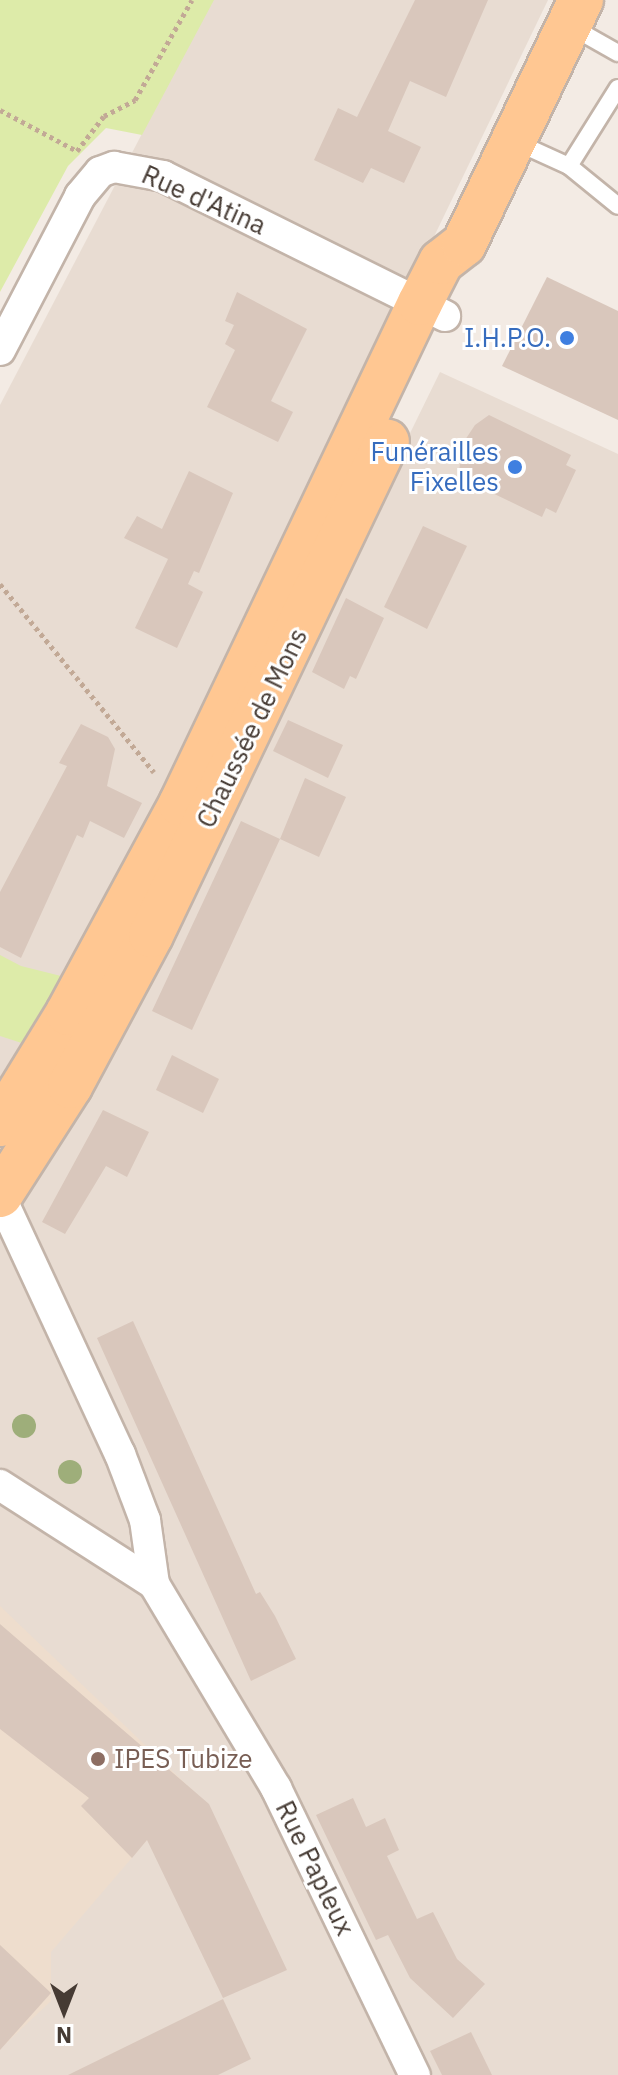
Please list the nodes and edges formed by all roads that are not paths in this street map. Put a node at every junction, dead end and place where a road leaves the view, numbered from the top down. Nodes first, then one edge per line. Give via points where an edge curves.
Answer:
1 (575, 13) edge
2 (618, 53) edge
3 (618, 88) edge
4 (515, 141) junction
5 (569, 166) junction
6 (618, 206) edge
7 (432, 310) junction
8 (0, 350) edge
9 (4, 1118) edge
10 (0, 1194) edge
11 (0, 1485) edge
12 (154, 1584) junction
13 (415, 2075) edge

1 - 2 lane
1 - 4 main road, Chaussée de Mons
3 - 5 lane
4 - 5 lane
4 - 7 main road, Chaussée de Mons via 464,244 467,272
5 - 6 lane
7 - 8 street, Rue d'Atina via 163,176 140,167 114,167 100,172 80,196
7 - 9 main road, Chaussée de Mons via 181,804
7 - 10 main road, Chaussée de Mons via 151,935 70,1086
9 - 10 street
10 - 12 street, Rue Papleux via 120,1454 145,1520
11 - 12 street, Rue Papleux
12 - 13 street, Rue Papleux via 276,1788

